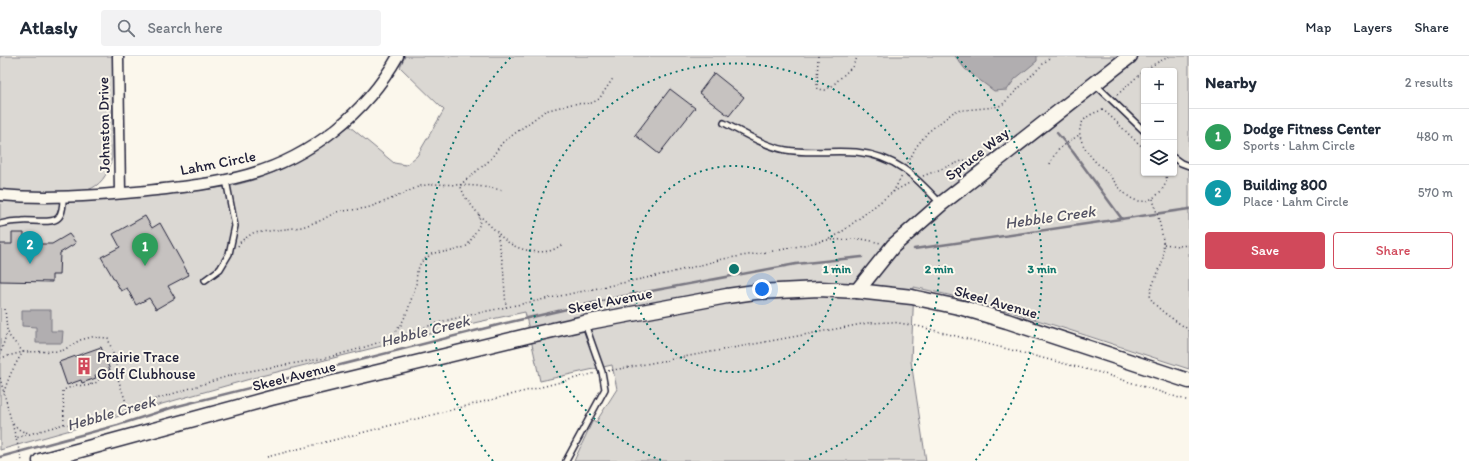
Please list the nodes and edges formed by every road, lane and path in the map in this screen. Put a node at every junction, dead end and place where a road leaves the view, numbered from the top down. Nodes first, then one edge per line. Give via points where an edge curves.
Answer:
1 (118, 56) edge
2 (398, 56) edge
3 (818, 56) edge
4 (858, 56) edge
5 (1051, 56) edge
6 (1130, 56) edge
7 (1172, 56) edge
8 (614, 77) dead end
9 (1095, 84) junction
10 (1112, 101) junction
11 (1103, 110) junction
12 (724, 123) dead end
13 (1141, 128) edge
14 (1079, 136) junction
15 (1141, 146) edge
16 (1177, 160) edge
17 (1050, 164) dead end
18 (1189, 166) edge
19 (905, 169) junction
20 (1166, 176) edge
21 (226, 180) junction
22 (460, 185) junction
23 (503, 190) dead end
24 (893, 192) dead end
25 (120, 193) junction
26 (0, 195) edge
27 (63, 197) junction
28 (1153, 199) junction
29 (941, 204) junction
30 (479, 215) junction
31 (0, 224) edge
32 (498, 233) junction
33 (563, 244) dead end
34 (1164, 244) junction
35 (893, 246) junction
36 (1189, 246) edge
37 (235, 251) dead end
38 (205, 280) dead end
39 (857, 290) junction
40 (506, 307) junction
41 (5, 309) dead end
42 (584, 323) junction
43 (7, 330) junction
44 (1189, 330) edge
45 (391, 338) junction
46 (23, 352) junction
47 (0, 355) edge
48 (0, 358) edge
49 (602, 372) junction
50 (116, 373) junction
51 (0, 378) edge
52 (89, 380) dead end
53 (1189, 381) edge
54 (91, 385) junction
55 (4, 392) junction
56 (1189, 401) edge
57 (128, 408) junction
58 (12, 424) junction
59 (64, 424) junction
60 (30, 433) junction
61 (16, 438) junction
62 (267, 457) dead end
63 (22, 461) edge
64 (40, 461) edge
65 (566, 461) edge

1 - 25 street, Johnston Drive
2 - 21 street, Lahm Circle via 370,96 330,134 281,163 249,175
3 - 4 path via 817,86 818,89 825,90 852,67
5 - 19 path via 1002,105 955,111 928,132 916,146
6 - 9 street, Spruce Way
7 - 10 path via 1144,69
8 - 22 path via 599,99 592,103 572,104 544,111 502,143 490,160
9 - 10 lane
9 - 29 street, Spruce Way
10 - 11 path
10 - 13 lane
11 - 14 path via 1086,118 1080,126
11 - 15 path
12 - 19 lane via 759,141 786,150 857,152 881,157
14 - 17 path via 1058,150
14 - 28 path via 1094,160 1128,196 1136,201 1145,202
16 - 18 lane
19 - 24 path
19 - 29 lane
20 - 28 path via 1167,181
21 - 25 street, Lahm Circle
21 - 38 lane via 235,226 229,254 220,269
22 - 23 path
22 - 30 path via 465,197
22 - 37 path via 420,186 367,208 336,212 302,227 253,233 241,241
25 - 27 street, Lahm Circle
26 - 27 street, Lahm Circle
27 - 31 lane via 62,211 56,219
28 - 34 path
29 - 35 street, Spruce Way
30 - 32 path
30 - 45 path via 480,224 468,245 461,249 433,253 421,262 408,310
32 - 33 path via 508,244 524,249 548,251
32 - 40 path
34 - 36 path
34 - 44 path via 1162,262 1150,290 1150,297 1155,305
35 - 39 street, Spruce Way
35 - 40 path via 862,239 827,240 723,259 670,273
39 - 42 street, Skeel Avenue via 755,292
39 - 53 street, Skeel Avenue via 912,297 963,308
40 - 45 path via 444,321
41 - 43 path
42 - 49 lane
42 - 64 street, Skeel Avenue via 271,398
43 - 46 path
43 - 47 path
45 - 57 path via 326,358 238,373
46 - 48 path
46 - 50 path via 62,351 80,340 92,337 108,338 116,363
46 - 55 path
49 - 56 path via 868,323 892,322 1004,347 1101,373
49 - 62 path
49 - 65 lane via 606,389
50 - 54 path via 100,378
50 - 57 path
51 - 55 path
52 - 54 path
54 - 59 path via 77,385 63,390
55 - 58 path
57 - 59 path via 118,414 74,425
58 - 60 path via 21,431
58 - 61 path
59 - 60 path
60 - 61 path
61 - 63 path

